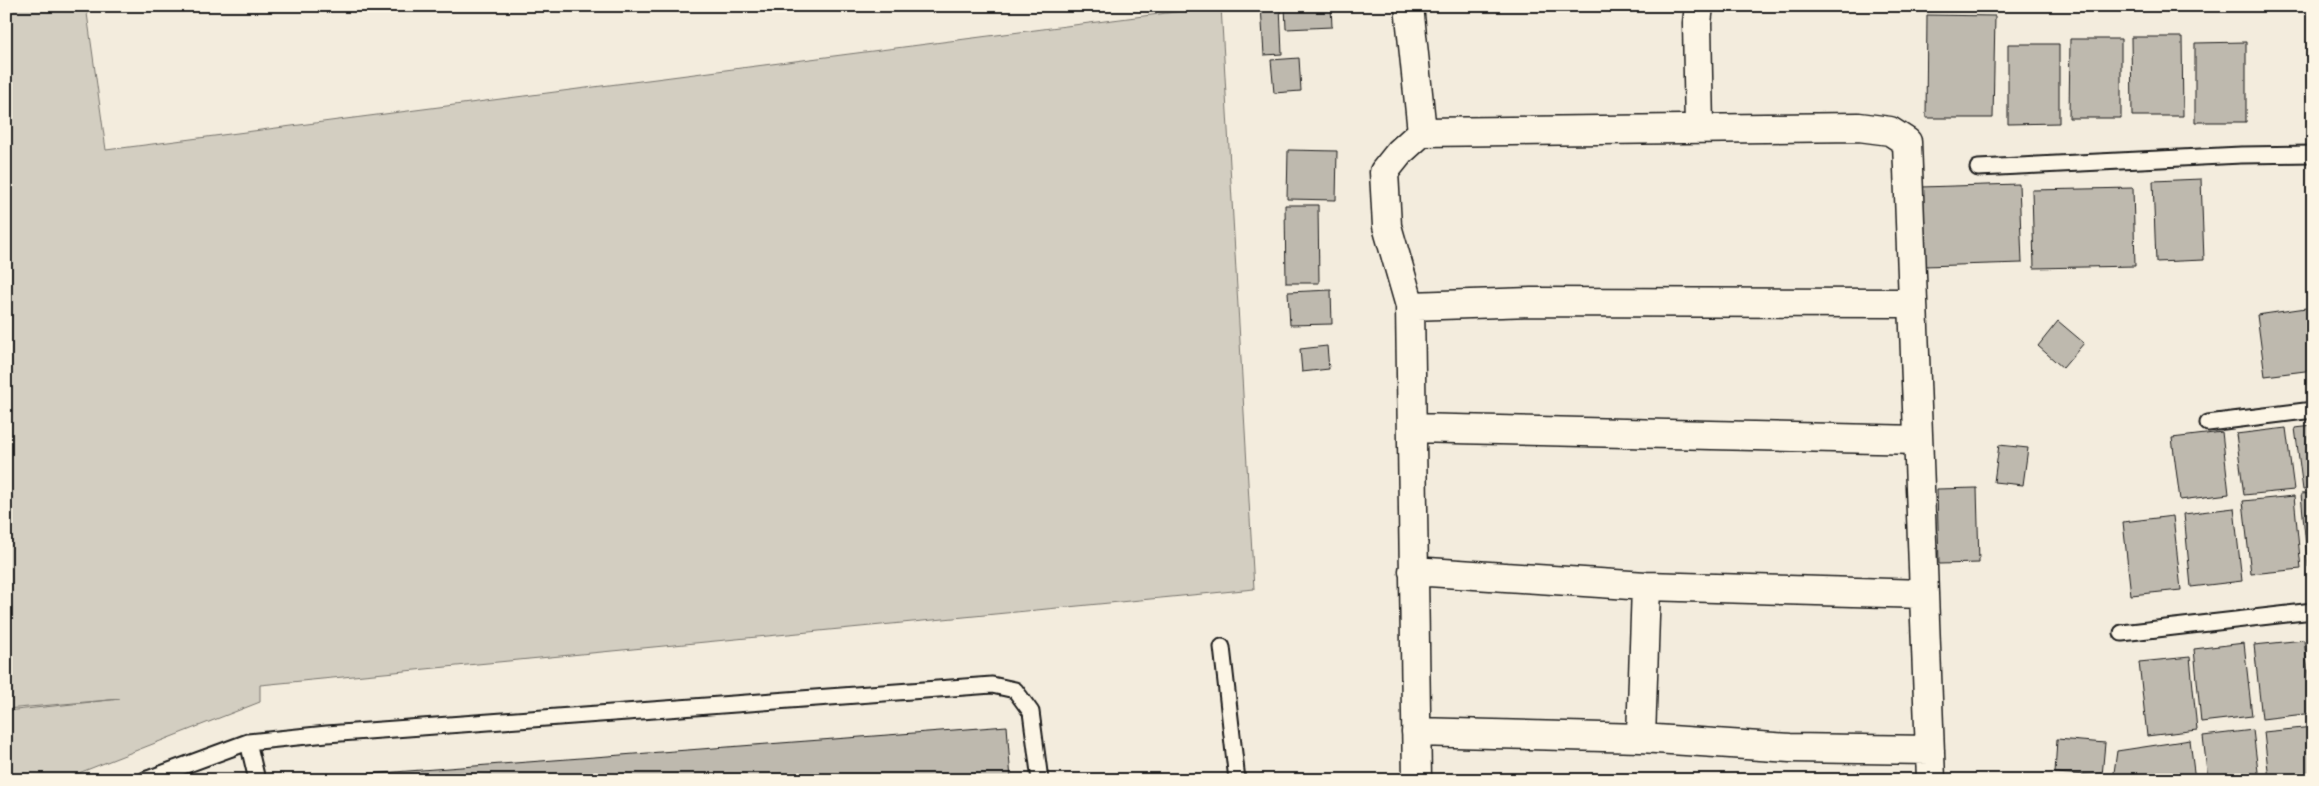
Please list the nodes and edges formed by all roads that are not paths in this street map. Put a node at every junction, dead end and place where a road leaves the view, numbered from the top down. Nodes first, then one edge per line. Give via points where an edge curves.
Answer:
1 (1409, 6) edge
2 (1699, 6) edge
3 (1699, 129) junction
4 (1422, 132) junction
5 (2313, 154) edge
6 (1978, 168) dead end
7 (1913, 303) junction
8 (1410, 306) junction
9 (2313, 410) edge
10 (2208, 422) dead end
11 (1412, 428) junction
12 (1918, 440) junction
13 (1413, 571) junction
14 (1646, 586) junction
15 (1924, 594) junction
16 (2313, 611) edge
17 (2122, 632) dead end
18 (1222, 647) dead end
19 (1416, 732) junction
20 (1641, 738) junction
21 (248, 742) junction
22 (1930, 750) junction
23 (145, 780) edge
24 (257, 780) edge
25 (1040, 780) edge
26 (1237, 780) edge
27 (1417, 780) edge
28 (1931, 780) edge

1 - 4 street
2 - 3 street
3 - 4 street
3 - 7 street via 1859,127 1890,130 1907,142
4 - 8 street via 1384,172 1388,226
5 - 6 lane
7 - 8 street via 1541,302
7 - 12 street
8 - 11 street
9 - 10 lane
11 - 12 street
11 - 13 street
12 - 15 street
13 - 14 street
13 - 19 street
14 - 15 street
14 - 20 street
15 - 22 street
16 - 17 lane
18 - 26 lane
19 - 20 street
19 - 27 street
20 - 22 street via 1790,748
21 - 23 lane
21 - 24 lane
21 - 25 lane via 992,685 1015,690 1031,712
22 - 28 street

